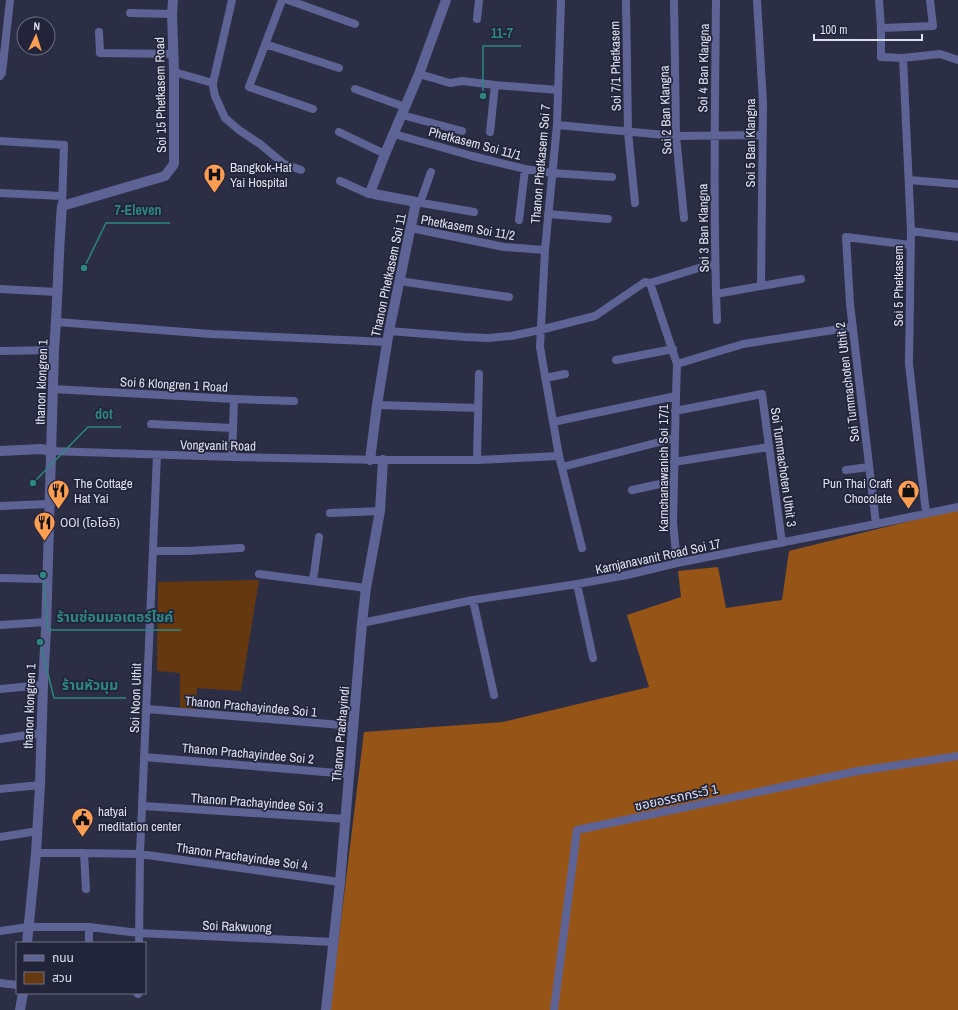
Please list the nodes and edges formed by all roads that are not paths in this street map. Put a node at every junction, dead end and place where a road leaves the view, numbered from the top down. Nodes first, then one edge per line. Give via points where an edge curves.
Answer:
1 (10, 0) edge
2 (173, 0) edge
3 (232, 0) edge
4 (282, 0) edge
5 (288, 0) edge
6 (446, 0) edge
7 (479, 0) edge
8 (561, 0) edge
9 (626, 0) edge
10 (674, 0) edge
11 (716, 0) edge
12 (757, 0) edge
13 (879, 0) edge
14 (930, 0) edge
15 (130, 13) dead end
16 (172, 14) junction
17 (477, 19) dead end
18 (355, 24) dead end
19 (881, 28) junction
20 (100, 32) dead end
21 (265, 44) junction
22 (174, 54) junction
23 (903, 58) junction
24 (958, 60) edge
25 (339, 68) dead end
26 (174, 72) junction
27 (419, 74) junction
28 (0, 76) edge
29 (213, 83) junction
30 (496, 85) junction
31 (355, 89) dead end
32 (558, 90) junction
33 (313, 109) dead end
34 (403, 111) junction
35 (556, 125) junction
36 (462, 131) dead end
37 (339, 132) dead end
38 (490, 132) dead end
39 (628, 132) junction
40 (394, 134) junction
41 (762, 135) junction
42 (676, 136) junction
43 (714, 136) junction
44 (0, 141) edge
45 (385, 154) junction
46 (525, 169) junction
47 (301, 170) dead end
48 (431, 172) dead end
49 (552, 173) junction
50 (612, 177) dead end
51 (909, 180) junction
52 (340, 181) dead end
53 (958, 184) edge
54 (0, 192) edge
55 (369, 193) junction
56 (62, 201) junction
57 (418, 203) junction
58 (635, 203) dead end
59 (474, 212) dead end
60 (548, 214) junction
61 (684, 218) dead end
62 (608, 219) dead end
63 (519, 220) dead end
64 (411, 228) junction
65 (910, 231) junction
66 (958, 238) edge
67 (910, 245) junction
68 (545, 250) junction
69 (715, 263) junction
70 (801, 279) dead end
71 (399, 281) junction
72 (650, 283) junction
73 (761, 286) junction
74 (0, 289) edge
75 (57, 292) junction
76 (716, 294) junction
77 (509, 297) dead end
78 (717, 320) dead end
79 (57, 322) junction
80 (853, 327) junction
81 (540, 330) junction
82 (389, 331) junction
83 (387, 342) junction
84 (673, 349) junction
85 (54, 350) junction
86 (0, 351) edge
87 (616, 360) dead end
88 (677, 364) junction
89 (479, 374) dead end
90 (565, 374) dead end
91 (545, 378) junction
92 (53, 388) junction
93 (676, 396) junction
94 (234, 399) junction
95 (294, 402) dead end
96 (377, 405) junction
97 (478, 408) junction
98 (675, 411) junction
99 (553, 422) junction
100 (151, 424) dead end
101 (233, 428) junction
102 (675, 438) junction
103 (769, 447) junction
104 (0, 451) edge
105 (51, 451) junction
106 (157, 455) junction
107 (559, 456) junction
108 (232, 457) junction
109 (370, 460) junction
110 (384, 460) junction
111 (477, 460) junction
112 (674, 462) junction
113 (562, 467) junction
114 (869, 467) junction
115 (846, 470) dead end
116 (674, 481) junction
117 (632, 490) dead end
118 (49, 504) junction
119 (0, 506) edge
120 (958, 507) edge
121 (380, 511) junction
122 (330, 513) dead end
123 (926, 513) junction
124 (876, 524) junction
125 (319, 537) dead end
126 (782, 542) junction
127 (241, 548) dead end
128 (582, 548) dead end
129 (153, 551) junction
130 (677, 564) junction
131 (260, 574) dead end
132 (0, 578) edge
133 (47, 579) junction
134 (313, 581) junction
135 (577, 584) junction
136 (366, 588) junction
137 (473, 600) junction
138 (46, 622) junction
139 (362, 623) junction
140 (0, 625) edge
141 (593, 658) dead end
142 (43, 685) junction
143 (0, 689) edge
144 (494, 695) dead end
145 (147, 710) junction
146 (353, 726) junction
147 (41, 734) junction
148 (0, 739) edge
149 (958, 756) edge
150 (144, 757) junction
151 (349, 774) junction
152 (40, 785) junction
153 (0, 789) edge
154 (143, 806) junction
155 (346, 820) junction
156 (38, 831) junction
157 (0, 837) edge
158 (36, 853) junction
159 (84, 853) junction
160 (140, 854) junction
161 (340, 882) junction
162 (86, 889) dead end
163 (28, 927) junction
164 (89, 927) junction
165 (0, 931) edge
166 (139, 933) junction
167 (27, 942) edge
168 (89, 942) edge
169 (139, 942) edge
170 (334, 942) junction
171 (0, 983) edge
172 (16, 985) edge
173 (23, 994) edge
174 (20, 1010) edge
175 (326, 1010) edge
176 (554, 1010) edge

1 - 28 street
2 - 16 street, Soi 15 Phetkasem Road
3 - 29 street
4 - 21 street
5 - 18 street
6 - 27 street
7 - 17 street
8 - 32 street, Thanon Phetkasem Soi 7
9 - 39 street, Soi 7/1 Phetkasem
10 - 42 street, Soi 2 Ban Klangna
11 - 43 street, Soi 4 Ban Klangna
12 - 41 street, Soi 5 Ban Klangna
13 - 19 street
14 - 19 street via 933,26
15 - 16 street
16 - 22 street, Soi 15 Phetkasem Road
19 - 23 street via 881,57
20 - 22 street via 100,53
21 - 25 street
21 - 33 street via 249,88
22 - 26 street, Soi 15 Phetkasem Road
23 - 24 street via 940,54
23 - 51 street, Soi 5 Phetkasem
26 - 29 street
26 - 56 street, Soi 15 Phetkasem Road via 174,164 166,176
27 - 30 street via 450,83 462,81
27 - 34 street
29 - 47 street via 215,96 225,118 284,164
30 - 32 street
30 - 38 street
31 - 34 street
32 - 35 street, Thanon Phetkasem Soi 7
34 - 36 street
34 - 40 street
35 - 39 street
35 - 49 street, Thanon Phetkasem Soi 7
37 - 45 street
39 - 42 street
39 - 58 street, Soi 7/1 Phetkasem
40 - 45 street
40 - 46 street, Phetkasem Soi 11/1
41 - 43 street
41 - 73 street, Soi 5 Ban Klangna
42 - 43 street
42 - 61 street, Soi 2 Ban Klangna
43 - 69 street, Soi 3 Ban Klangna
44 - 56 street via 64,145
45 - 55 street
46 - 49 street, Phetkasem Soi 11/1
46 - 63 street
48 - 57 street
49 - 50 street, Phetkasem Soi 11/1
49 - 60 street, Thanon Phetkasem Soi 7
51 - 53 street
51 - 65 street, Soi 5 Phetkasem
52 - 55 street
54 - 56 street
55 - 57 street, Thanon Phetkasem Soi 11
56 - 75 street, thanon klongren 1
57 - 59 street
57 - 64 street, Thanon Phetkasem Soi 11
60 - 62 street
60 - 68 street, Thanon Phetkasem Soi 7
64 - 68 street, Phetkasem Soi 11/2 via 504,247
64 - 71 street, Thanon Phetkasem Soi 11
65 - 66 street
65 - 67 street, Soi 5 Phetkasem
67 - 80 street, Soi Tummachoten Uthit 2 via 846,236
67 - 123 street, Soi 5 Phetkasem via 909,364
68 - 81 street, Thanon Phetkasem Soi 7
69 - 72 street
69 - 76 street, Soi 3 Ban Klangna
70 - 73 street
71 - 77 street
71 - 82 street, Thanon Phetkasem Soi 11
72 - 81 street via 645,282 595,316
72 - 84 street, Karnchanawanich Soi 17/1
73 - 76 street
74 - 75 street
75 - 79 street, thanon klongren 1
76 - 78 street, Soi 3 Ban Klangna
79 - 83 street via 211,334
79 - 85 street, thanon klongren 1
80 - 88 street via 743,344
80 - 114 street, Soi Tummachoten Uthit 2
81 - 82 street via 488,338
81 - 91 street, Thanon Phetkasem Soi 7
82 - 83 street, Thanon Phetkasem Soi 11
83 - 96 street, Thanon Phetkasem Soi 11
84 - 87 street
84 - 88 street, Karnchanawanich Soi 17/1
85 - 86 street
85 - 92 street, thanon klongren 1
88 - 93 street, Karnchanawanich Soi 17/1
89 - 97 street
90 - 91 street
91 - 99 street, Thanon Phetkasem Soi 7
92 - 94 street, Soi 6 Klongren 1 Road
92 - 105 street, thanon klongren 1
93 - 98 street, Karnchanawanich Soi 17/1
93 - 99 street, Karnchanawanich Soi 17/1
94 - 95 street, Soi 6 Klongren 1 Road
94 - 101 street
96 - 97 street
96 - 109 street, Thanon Phetkasem Soi 11
97 - 111 street
98 - 102 street, Karnchanawanich Soi 17/1
98 - 103 street, Soi Tummachoten Uthit 3 via 762,394
99 - 107 street, Thanon Phetkasem Soi 7
100 - 101 street
101 - 108 street
102 - 112 street, Karnchanawanich Soi 17/1
102 - 113 street
103 - 112 street
103 - 126 street, Soi Tummachoten Uthit 3
104 - 105 street
105 - 106 street, Vongvanit Road
105 - 118 street, thanon klongren 1
106 - 108 street, Vongvanit Road
106 - 129 street, Soi Noon Uthit
107 - 111 street, Vongvanit Road
107 - 113 street, Thanon Phetkasem Soi 7
108 - 109 street, Vongvanit Road
109 - 110 street, Vongvanit Road
110 - 111 street, Vongvanit Road
110 - 121 street, Thanon Prachayindi
112 - 116 street, Karnchanawanich Soi 17/1
113 - 128 street, Thanon Phetkasem Soi 7
114 - 115 street
114 - 124 street, Soi Tummachoten Uthit 2
116 - 117 street
116 - 130 street, Karnchanawanich Soi 17/1 via 673,523
118 - 119 street
118 - 133 street, thanon klongren 1
120 - 123 street, Karnjanavanit Road Soi 17
121 - 122 street
121 - 136 street, Thanon Prachayindi
123 - 124 street, Karnjanavanit Road Soi 17
124 - 126 street, Karnjanavanit Road Soi 17
125 - 134 street
126 - 130 street, Karnjanavanit Road Soi 17
127 - 129 street
129 - 145 street, Soi Noon Uthit
130 - 135 street, Karnjanavanit Road Soi 17
131 - 134 street
132 - 133 street
133 - 138 street, thanon klongren 1
134 - 136 street
135 - 137 street, Karnjanavanit Road Soi 17
135 - 141 street
136 - 139 street, Thanon Prachayindi
137 - 139 street, Karnjanavanit Road Soi 17
137 - 144 street
138 - 140 street
138 - 142 street, thanon klongren 1
139 - 146 street, Thanon Prachayindi
142 - 143 street
142 - 147 street, thanon klongren 1
145 - 146 street, Thanon Prachayindee Soi 1
145 - 150 street, Soi Noon Uthit
146 - 151 street, Thanon Prachayindi
147 - 148 street
147 - 152 street, thanon klongren 1
149 - 176 street, ซอยอรรถกระวี 1 via 858,771 577,830
150 - 151 street, Thanon Prachayindee Soi 2
150 - 154 street, Soi Noon Uthit
151 - 155 street, Thanon Prachayindi
152 - 153 street
152 - 156 street, thanon klongren 1
154 - 155 street, Thanon Prachayindee Soi 3
154 - 160 street, Soi Noon Uthit
155 - 161 street, Thanon Prachayindi
156 - 157 street
156 - 158 street, thanon klongren 1
158 - 159 street, Thanon Prachayindee Soi 4
158 - 163 street, thanon klongren 1
159 - 160 street, Thanon Prachayindee Soi 4
159 - 162 street
160 - 161 street, Thanon Prachayindee Soi 4
160 - 166 street, Soi Noon Uthit
161 - 170 street, Thanon Prachayindi
163 - 164 street, Soi Rakwuong
163 - 165 street, Soi Rakwuong
163 - 167 street, thanon klongren 1
164 - 166 street, Soi Rakwuong
164 - 168 street
166 - 169 street, Soi Noon Uthit
166 - 170 street, Soi Rakwuong
170 - 175 street, Thanon Prachayindi
171 - 172 street
173 - 174 street

